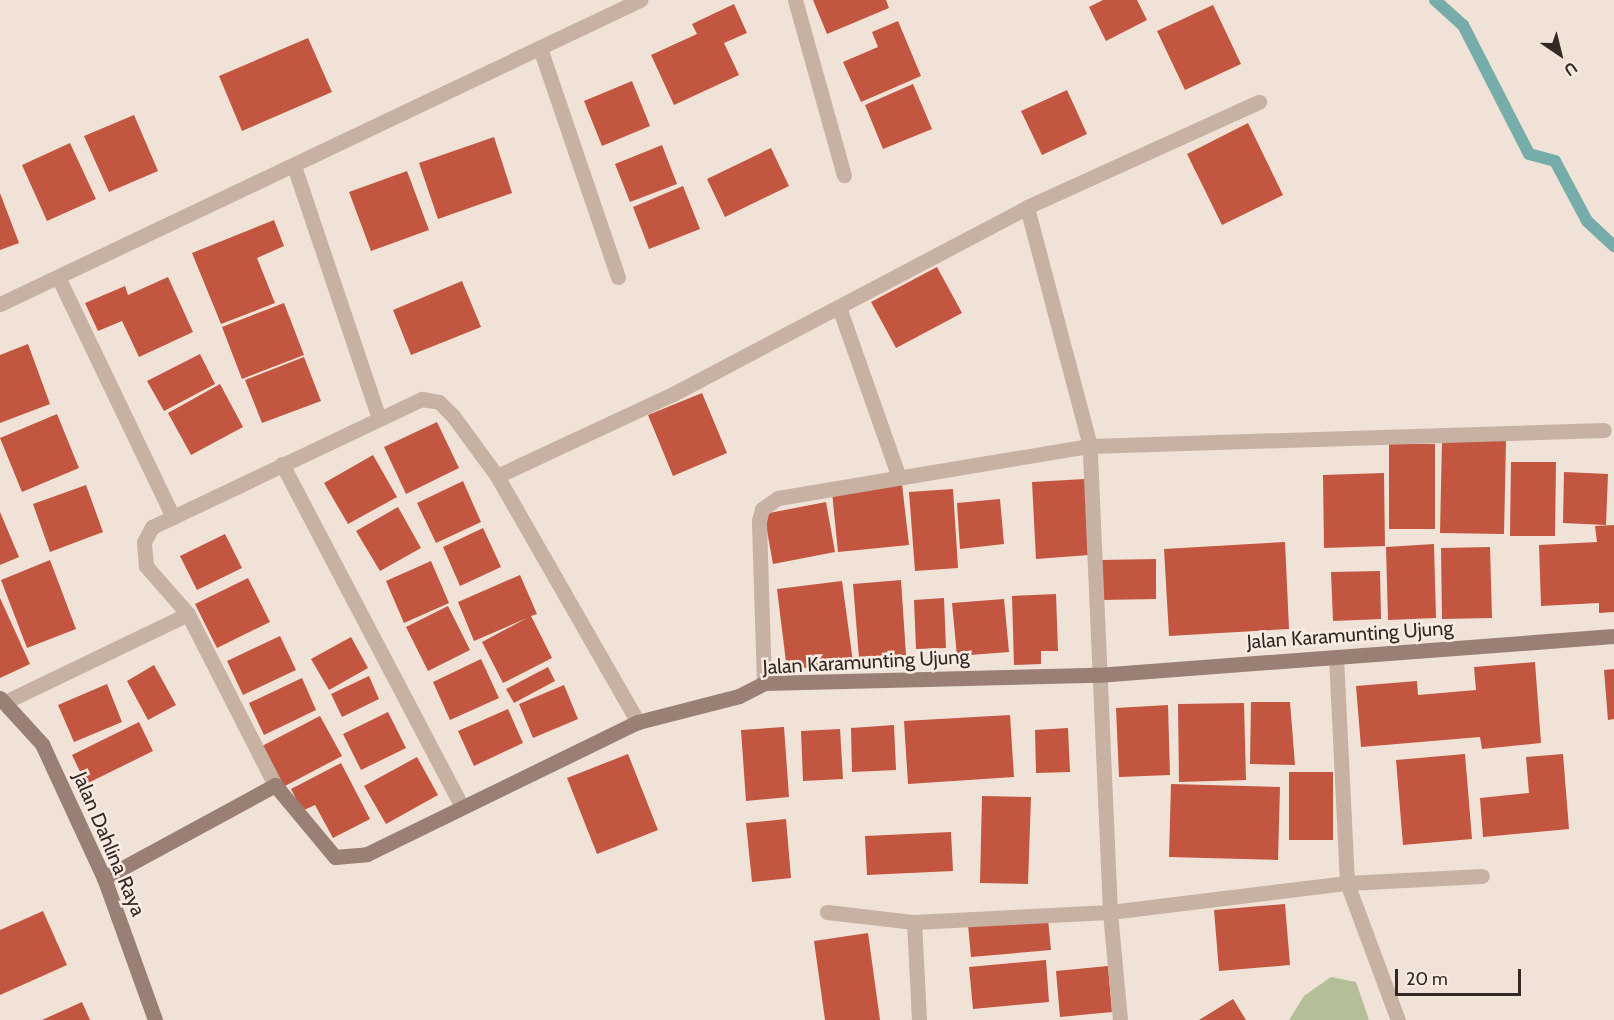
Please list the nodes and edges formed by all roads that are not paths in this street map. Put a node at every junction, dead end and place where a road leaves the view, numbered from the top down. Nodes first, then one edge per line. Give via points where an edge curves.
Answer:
1 (640, 0) edge
2 (795, 0) edge
3 (540, 48) junction
4 (1259, 102) dead end
5 (294, 166) junction
6 (844, 175) dead end
7 (1027, 207) junction
8 (618, 277) dead end
9 (59, 279) junction
10 (0, 304) edge
11 (839, 307) junction
12 (378, 416) junction
13 (1605, 430) dead end
14 (1090, 446) junction
15 (282, 464) junction
16 (898, 474) junction
17 (497, 476) junction
18 (173, 517) junction
19 (188, 614) junction
20 (1614, 636) edge
21 (1336, 657) junction
22 (1097, 675) junction
23 (764, 683) junction
24 (3, 700) edge
25 (638, 722) junction
26 (275, 785) junction
27 (461, 805) junction
28 (1482, 876) dead end
29 (104, 878) junction
30 (1347, 883) junction
31 (827, 912) dead end
32 (1110, 912) junction
33 (914, 922) junction
34 (155, 1020) edge
35 (919, 1020) edge
36 (1120, 1020) edge
37 (1398, 1020) edge

1 - 3 street
2 - 6 street
3 - 5 street
3 - 8 street
4 - 7 street
5 - 9 street
5 - 12 street
7 - 11 street
7 - 14 street
9 - 10 street
9 - 18 street
11 - 16 street
11 - 17 street
12 - 15 street
12 - 17 street via 422,399 439,402
13 - 14 street
14 - 16 street
14 - 22 street
15 - 18 street
15 - 27 street
16 - 23 street via 778,498 762,509
17 - 25 street
18 - 19 street via 152,527 144,542 146,566
19 - 24 street
19 - 26 street
20 - 21 street, Jalan Karamunting Ujung
21 - 22 street, Jalan Karamunting Ujung
21 - 30 street
22 - 23 street, Jalan Karamunting Ujung
22 - 32 street
23 - 25 street, Jalan Karamunting Ujung via 739,696
24 - 29 street, Jalan Dahlina Raya via 42,744
25 - 27 street, Jalan Karamunting Ujung
26 - 27 street, Jalan Karamunting Ujung via 335,856 351,858
26 - 29 street
28 - 30 street
29 - 34 street, Jalan Dahlina Raya
30 - 32 street
30 - 37 street
31 - 33 street
32 - 33 street
32 - 36 street
33 - 35 street

